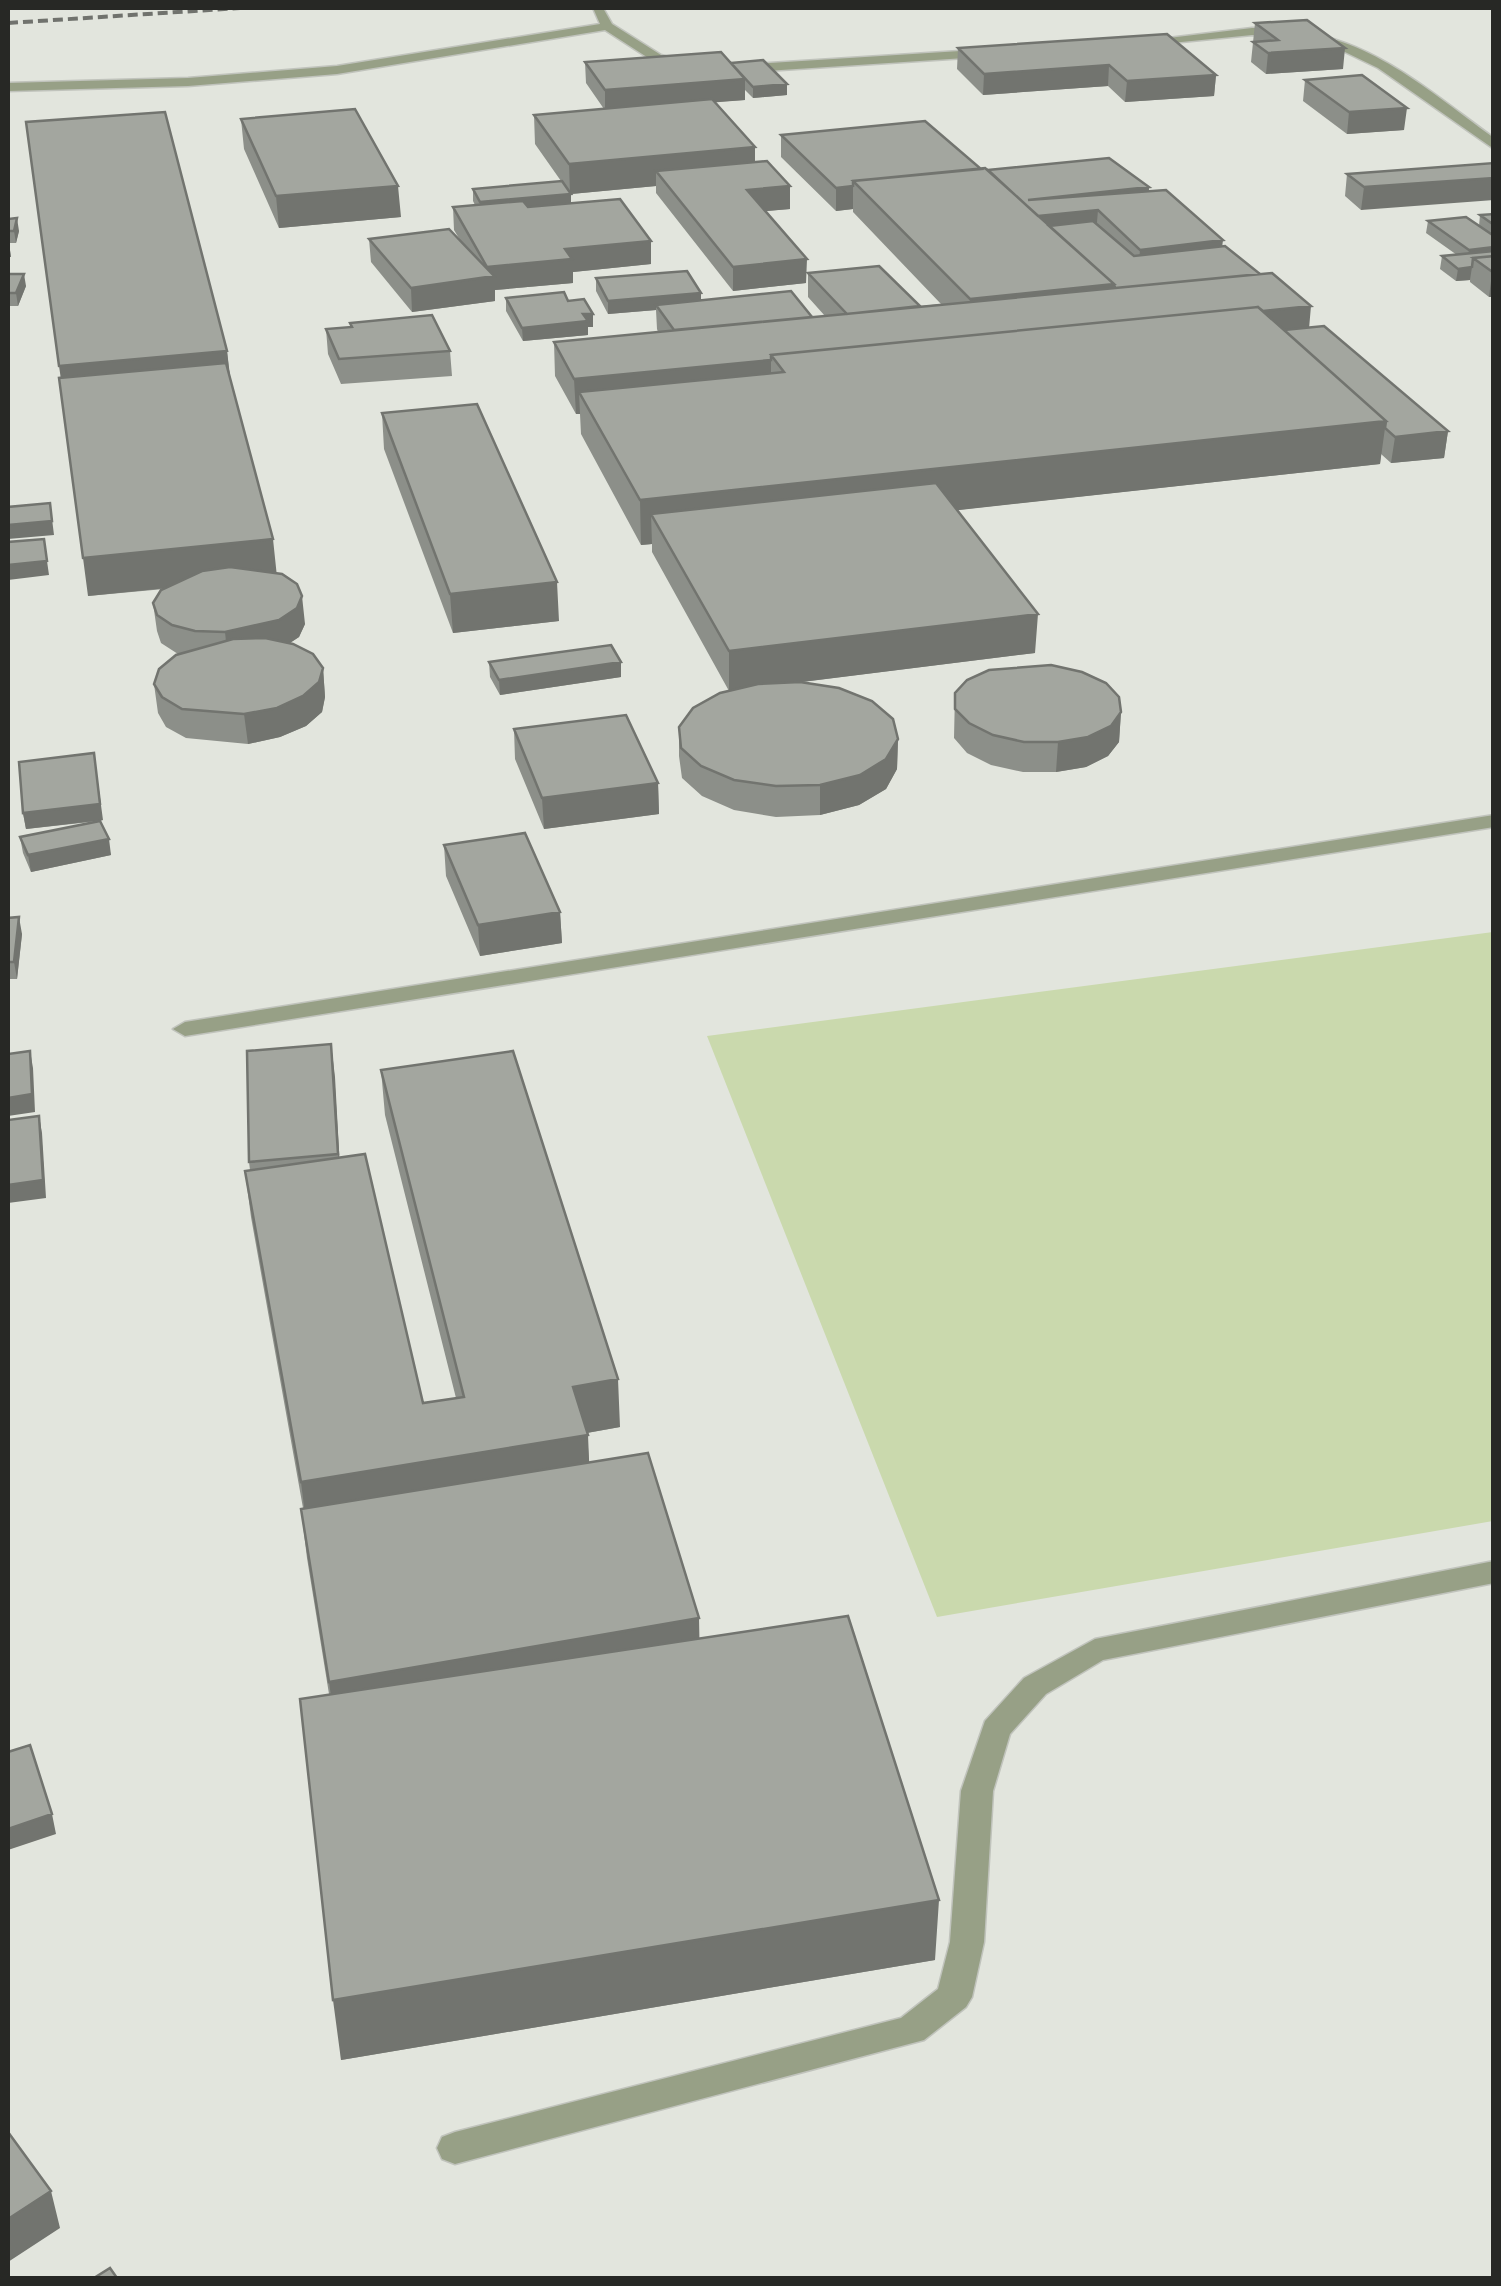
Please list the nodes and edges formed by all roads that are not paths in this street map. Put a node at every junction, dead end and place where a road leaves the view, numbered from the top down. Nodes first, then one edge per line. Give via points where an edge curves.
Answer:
1 (598, 8) edge
2 (607, 26) junction
3 (1128, 43) edge
4 (1013, 52) edge
5 (8, 87) edge
6 (1494, 145) edge
7 (1494, 821) edge
8 (185, 1029) dead end
9 (1494, 1572) edge
10 (455, 2148) dead end

1 - 2 street
2 - 4 street via 657,58 714,68
2 - 5 street via 337,70
3 - 6 street via 1282,32 1321,36 1384,69
7 - 8 street
9 - 10 street via 1095,1650 1035,1686 996,1729 977,1791 967,1942 954,1997 911,2030

